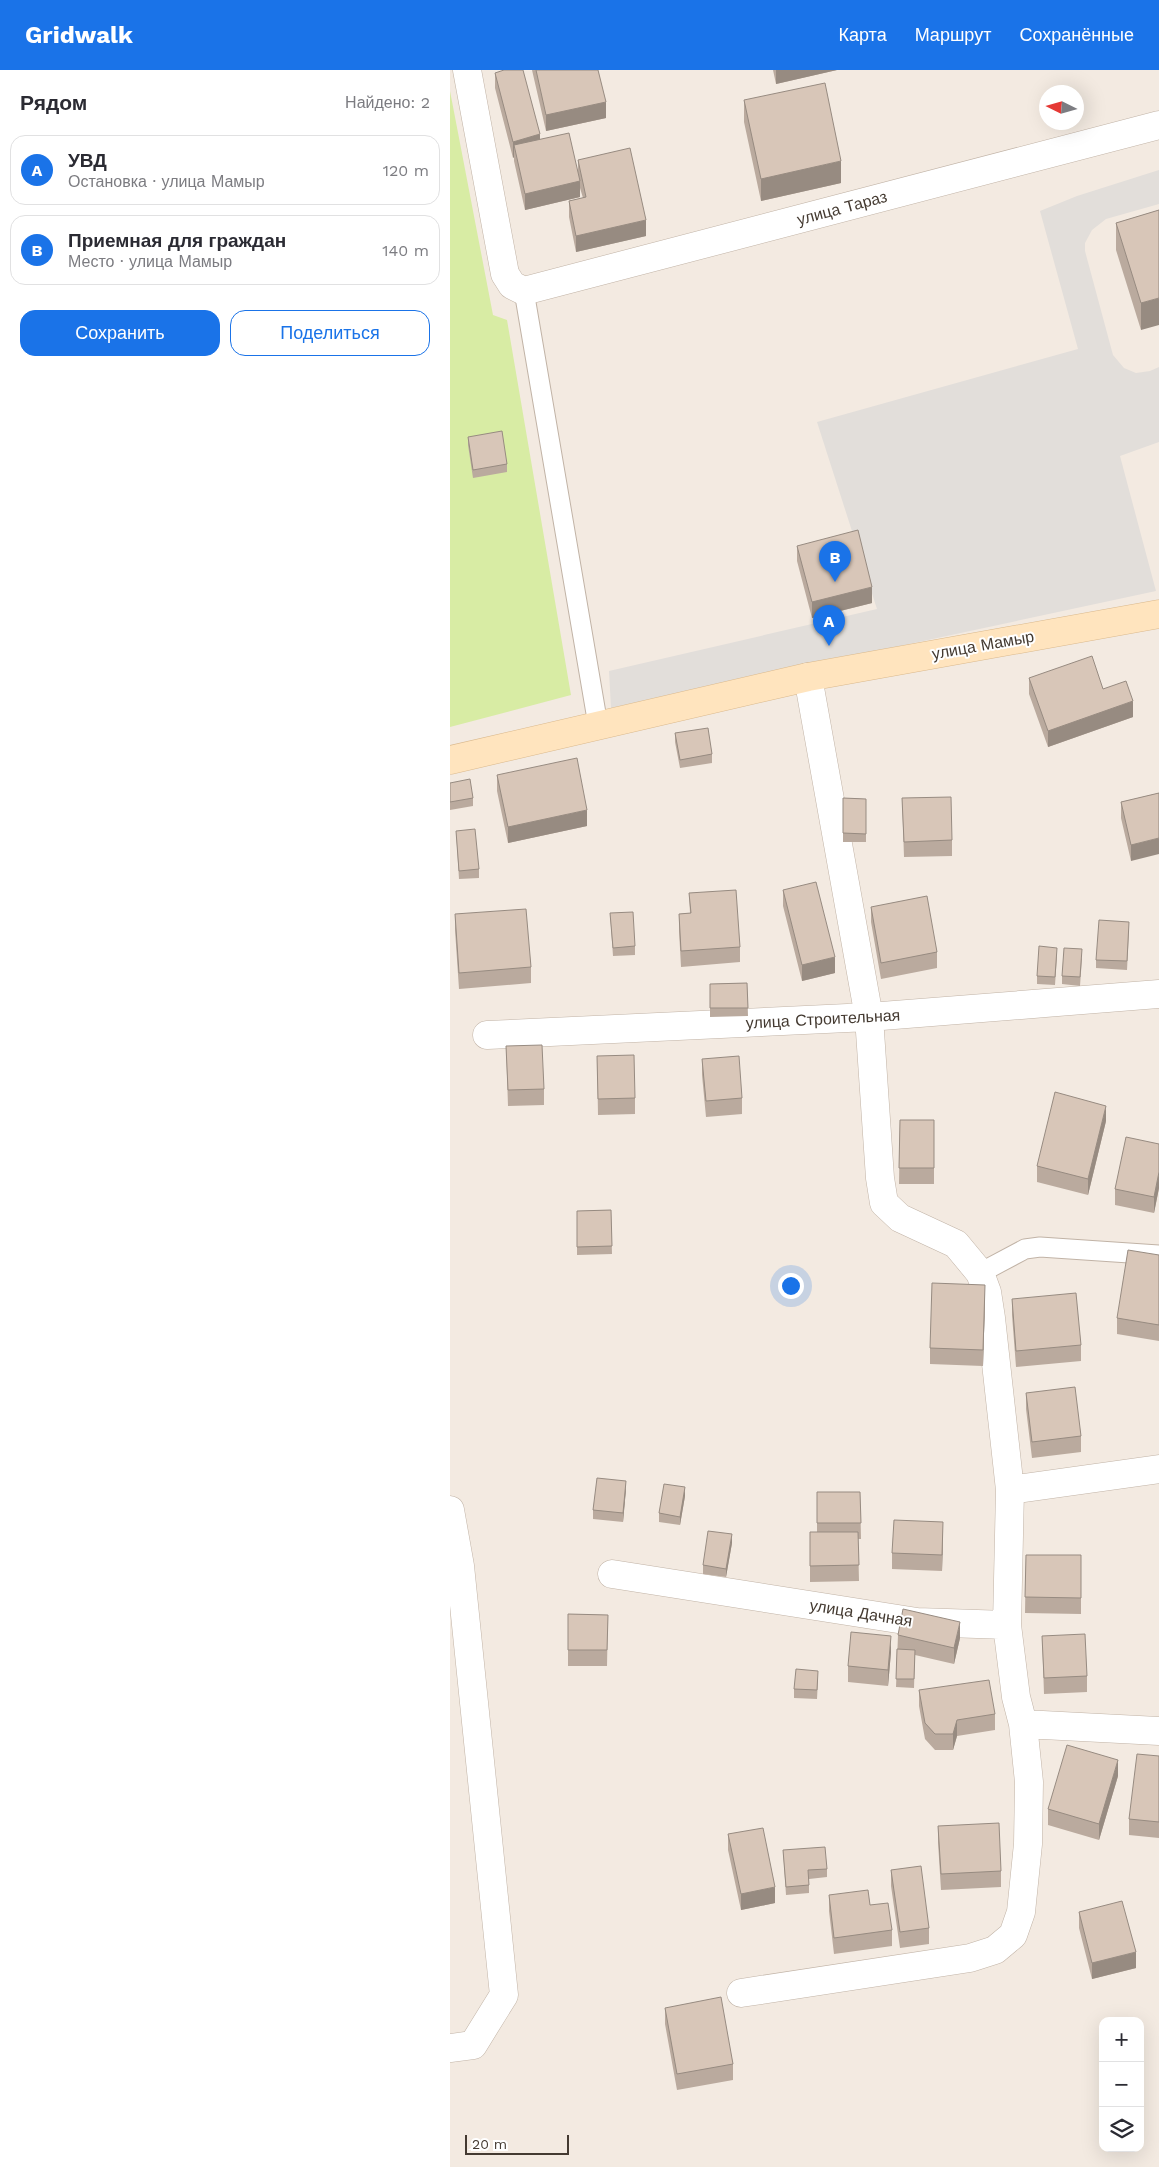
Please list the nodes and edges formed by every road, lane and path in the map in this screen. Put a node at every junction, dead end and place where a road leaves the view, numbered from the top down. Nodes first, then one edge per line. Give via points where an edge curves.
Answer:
1 (467, 70) edge
2 (1159, 125) edge
3 (524, 291) junction
4 (1159, 614) edge
5 (808, 677) junction
6 (598, 725) junction
7 (450, 760) edge
8 (1159, 994) edge
9 (869, 1017) junction
10 (487, 1035) dead end
11 (1159, 1255) edge
12 (980, 1273) junction
13 (1159, 1470) edge
14 (1010, 1490) junction
15 (450, 1510) edge
16 (612, 1574) dead end
17 (1007, 1626) junction
18 (1023, 1724) junction
19 (1159, 1731) edge
20 (741, 1993) dead end
21 (450, 2048) edge

1 - 3 street via 505,274 512,285
2 - 3 street, улица Тараз
3 - 6 lane
4 - 5 street, улица Мамыр
5 - 6 street, улица Мамыр
5 - 9 street
6 - 7 street, улица Мамыр
8 - 9 street, улица Строительная
9 - 10 street, улица Строительная
9 - 12 street via 884,1203 900,1218 956,1244
11 - 12 lane via 1040,1247 1026,1249
12 - 14 street via 991,1318
13 - 14 street
14 - 17 street
15 - 21 street via 460,1566 504,1995 473,2045
16 - 17 street, улица Дачная via 917,1622
17 - 18 street via 1016,1697
18 - 19 street
18 - 20 street via 1029,1782 1028,1844 1021,1912 1013,1935 995,1950 970,1958

